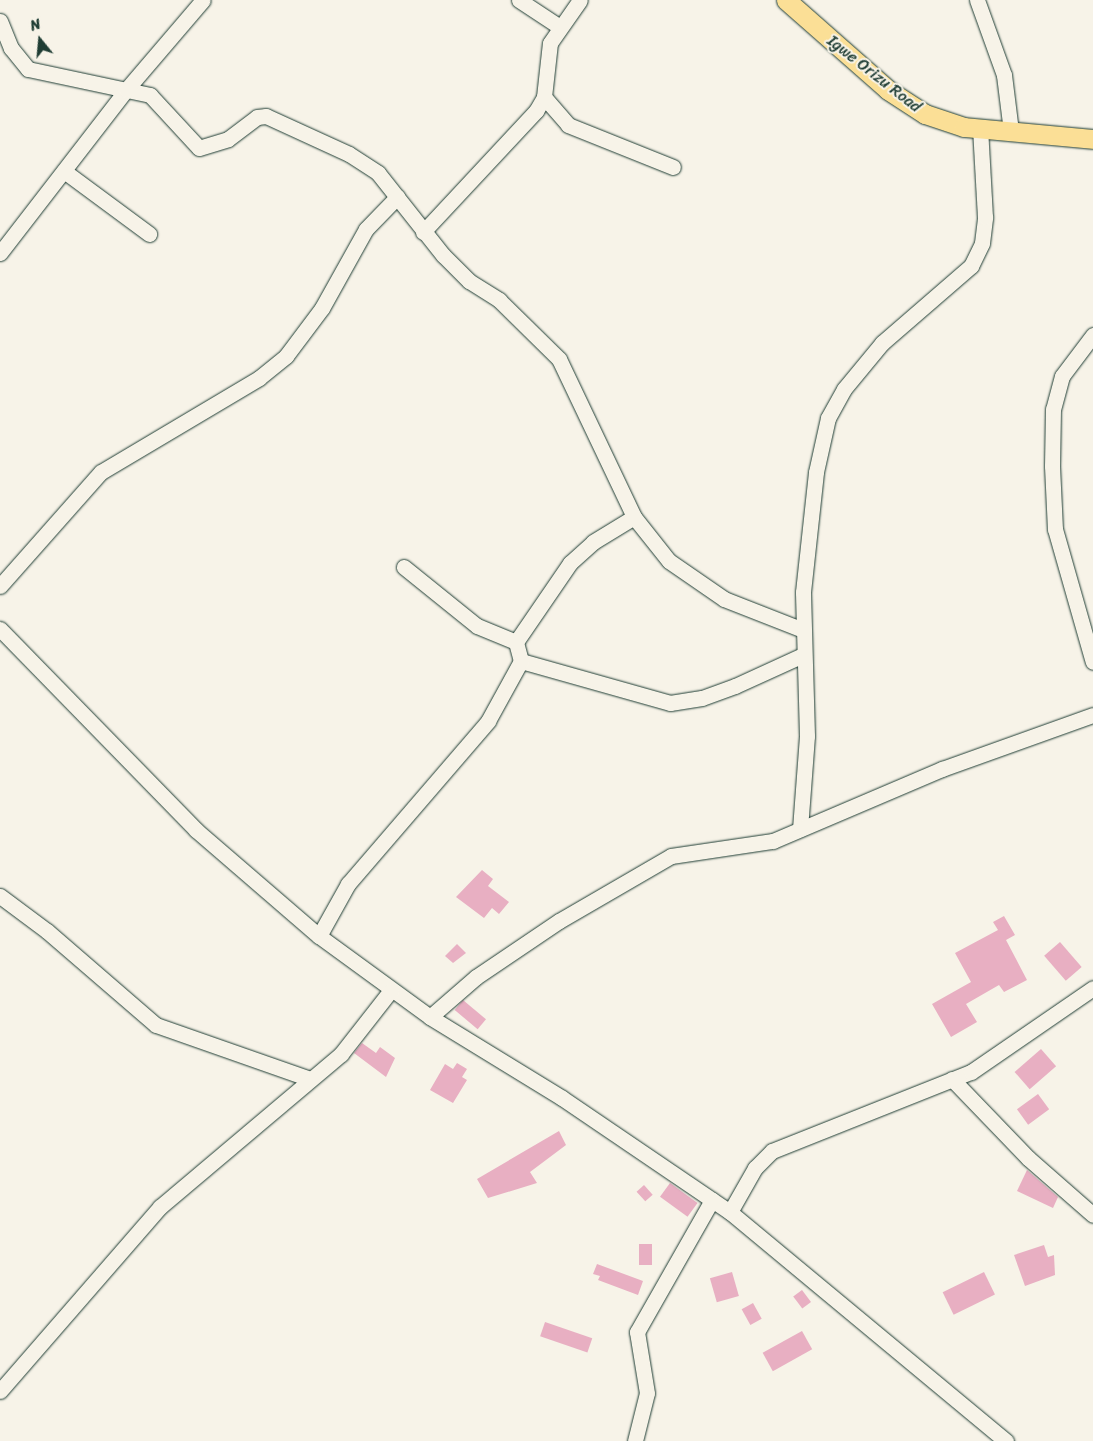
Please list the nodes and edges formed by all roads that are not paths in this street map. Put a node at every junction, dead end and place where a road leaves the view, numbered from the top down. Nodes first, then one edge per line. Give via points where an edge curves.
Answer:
1 (203, 0) edge
2 (519, 0) edge
3 (580, 0) edge
4 (786, 0) edge
5 (977, 0) edge
6 (0, 21) edge
7 (560, 27) junction
8 (126, 90) junction
9 (544, 97) junction
10 (980, 128) junction
11 (1011, 131) junction
12 (1093, 138) edge
13 (673, 167) dead end
14 (64, 171) junction
15 (397, 197) junction
16 (423, 232) junction
17 (149, 234) dead end
18 (0, 253) edge
19 (1093, 335) edge
20 (634, 517) junction
21 (404, 567) dead end
22 (0, 586) edge
23 (0, 629) edge
24 (803, 630) junction
25 (516, 642) junction
26 (803, 654) junction
27 (521, 661) junction
28 (1093, 662) edge
29 (1093, 715) edge
30 (800, 830) junction
31 (0, 896) edge
32 (319, 936) junction
33 (1093, 988) edge
34 (391, 990) junction
35 (430, 1017) junction
36 (310, 1078) junction
37 (952, 1079) junction
38 (712, 1200) junction
39 (730, 1212) junction
40 (1093, 1215) edge
41 (0, 1391) edge
42 (635, 1441) edge
43 (1006, 1441) edge

1 - 8 street
2 - 7 street
3 - 7 street
4 - 10 main road, Igwe Orizu Road via 888,90 918,109
5 - 11 street via 1004,75
6 - 8 street via 11,48 28,69
7 - 9 street via 550,43
8 - 14 street
8 - 15 street via 150,96 199,148 228,139 257,118 280,120 363,162
9 - 13 street via 568,125
9 - 16 street via 499,155
10 - 11 main road, Igwe Orizu Road
10 - 24 street via 985,217 982,243 971,266 882,343 844,389 828,418 816,472
11 - 12 main road, Igwe Orizu Road
14 - 17 street
14 - 18 street
15 - 16 street
15 - 22 street via 366,229 322,308 286,356 243,388 101,472
16 - 20 street via 469,282 500,300 559,359
19 - 28 street via 1062,376 1053,409 1052,466 1054,529
20 - 24 street via 669,561 697,585 755,614
20 - 25 street via 593,542 570,563
21 - 25 street via 477,626
23 - 32 street via 196,830
24 - 26 street
25 - 27 street
26 - 27 street via 735,686 670,703
26 - 30 street via 807,736
27 - 32 street via 488,721 348,884
29 - 30 street via 1002,746
30 - 35 street via 773,841 671,856 552,926 476,977
31 - 36 street via 47,931 156,1025 186,1040
32 - 34 street
33 - 37 street via 971,1072
34 - 35 street
34 - 36 street via 341,1054
35 - 38 street via 562,1098
36 - 41 street via 160,1207
37 - 39 street via 772,1151 756,1168
37 - 40 street via 1028,1158
38 - 39 street
38 - 42 street via 637,1332 647,1392
39 - 43 street

